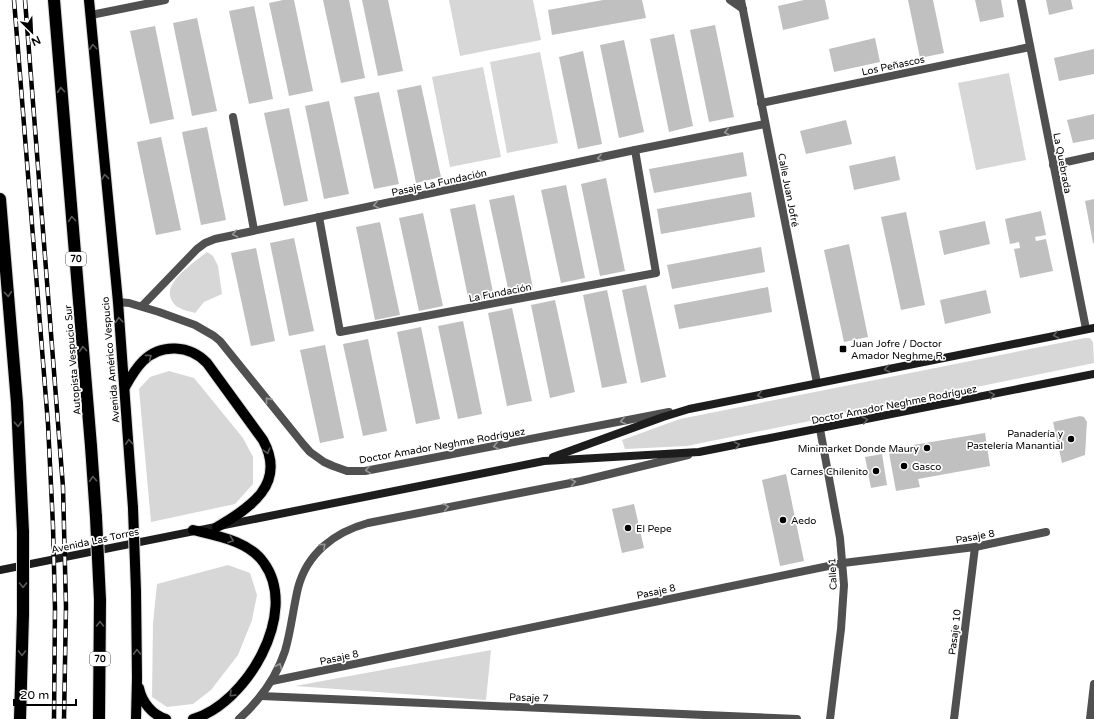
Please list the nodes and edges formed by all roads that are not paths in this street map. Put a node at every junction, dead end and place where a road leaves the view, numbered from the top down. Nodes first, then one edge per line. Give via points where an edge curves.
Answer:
1 (54, 0) edge
2 (89, 0) edge
3 (164, 0) edge
4 (730, 0) edge
5 (741, 0) edge
6 (1021, 0) edge
7 (743, 9) junction
8 (91, 15) junction
9 (1030, 47) junction
10 (761, 103) junction
11 (233, 117) dead end
12 (765, 124) junction
13 (635, 150) junction
14 (1094, 156) edge
15 (1053, 165) junction
16 (0, 199) edge
17 (319, 217) junction
18 (254, 230) junction
19 (118, 302) junction
20 (142, 306) junction
21 (1090, 328) edge
22 (1094, 374) edge
23 (817, 383) junction
24 (125, 387) junction
25 (689, 408) junction
26 (820, 429) junction
27 (699, 452) junction
28 (544, 461) junction
29 (217, 527) junction
30 (193, 530) junction
31 (1046, 532) dead end
32 (975, 547) junction
33 (843, 563) junction
34 (0, 570) edge
35 (137, 678) junction
36 (272, 681) junction
37 (1094, 684) edge
38 (261, 696) junction
39 (20, 719) edge
40 (99, 719) edge
41 (136, 719) edge
42 (166, 719) edge
43 (193, 719) edge
44 (240, 719) edge
45 (797, 719) edge
46 (830, 719) edge
47 (954, 719) edge
48 (1090, 719) edge

40 -> 1 highway, Autopista Vespucio Sur / 70, bridge via 100,600 96,518
2 - 8 main road, Avenida Américo Vespucio
3 - 8 street
4 - 7 street
5 - 7 street, Calle Juan Jofré
6 - 9 street, La Quebrada
7 - 10 street, Calle Juan Jofré
19 -> 8 main road, Avenida Américo Vespucio
9 - 10 street, Los Peñascos
9 - 15 street, La Quebrada
10 - 12 street, Calle Juan Jofré
11 - 18 street
12 -> 13 street, Pasaje La Fundación
12 - 23 street, Calle Juan Jofré
13 -> 17 street, Pasaje La Fundación
13 - 17 street, La Fundación via 656,273 340,332
14 - 15 street
15 - 21 street, La Quebrada
16 -> 39 highway, bridge via 17,403 23,532
17 - 18 street, Pasaje La Fundación
18 -> 20 street, Pasaje La Fundación via 215,238 196,249
19 - 20 street, Doctor Amador Neghme Rodríguez
24 -> 19 main road, Avenida Américo Vespucio
25 -> 20 street, Doctor Amador Neghme Rodríguez via 365,471 347,470 324,462 303,444 214,336 194,325
21 -> 23 main road, Doctor Amador Neghme Rodríguez
26 -> 22 main road, Doctor Amador Neghme Rodríguez
23 -> 25 main road, Doctor Amador Neghme Rodríguez
24 -> 29 main road via 137,367 154,353 173,348 191,351 203,358 212,368 263,440 270,467 263,491 247,509
35 -> 24 main road, Avenida Américo Vespucio, bridge via 133,508
25 - 28 main road, Doctor Amador Neghme Rodríguez
27 -> 26 main road, Doctor Amador Neghme Rodríguez
26 - 33 street, Calle 1
27 - 28 main road, Doctor Amador Neghme Rodríguez
36 -> 27 street, Doctor Amador Neghme Rodríguez via 285,651 303,574 319,550 342,532 368,523 581,481
28 - 29 main road, Doctor Amador Neghme Rodríguez
29 - 30 main road, Doctor Amador Neghme Rodríguez
30 - 34 main road, Avenida Las Torres
30 -> 43 main road via 234,542 255,553 264,562 275,590 273,620 257,662 246,679 220,705
31 - 32 street, Pasaje 8
32 - 33 street, Pasaje 8
32 - 47 street, Pasaje 10
33 - 36 street, Pasaje 8
33 - 46 street, Calle 1 via 843,607
35 - 41 main road, Avenida Américo Vespucio
35 - 42 main road via 140,692 149,708
36 - 38 street, Doctor Amador Neghme Rodríguez
37 - 48 street
38 - 44 street, Doctor Amador Neghme Rodríguez
38 - 45 street, Pasaje 7

